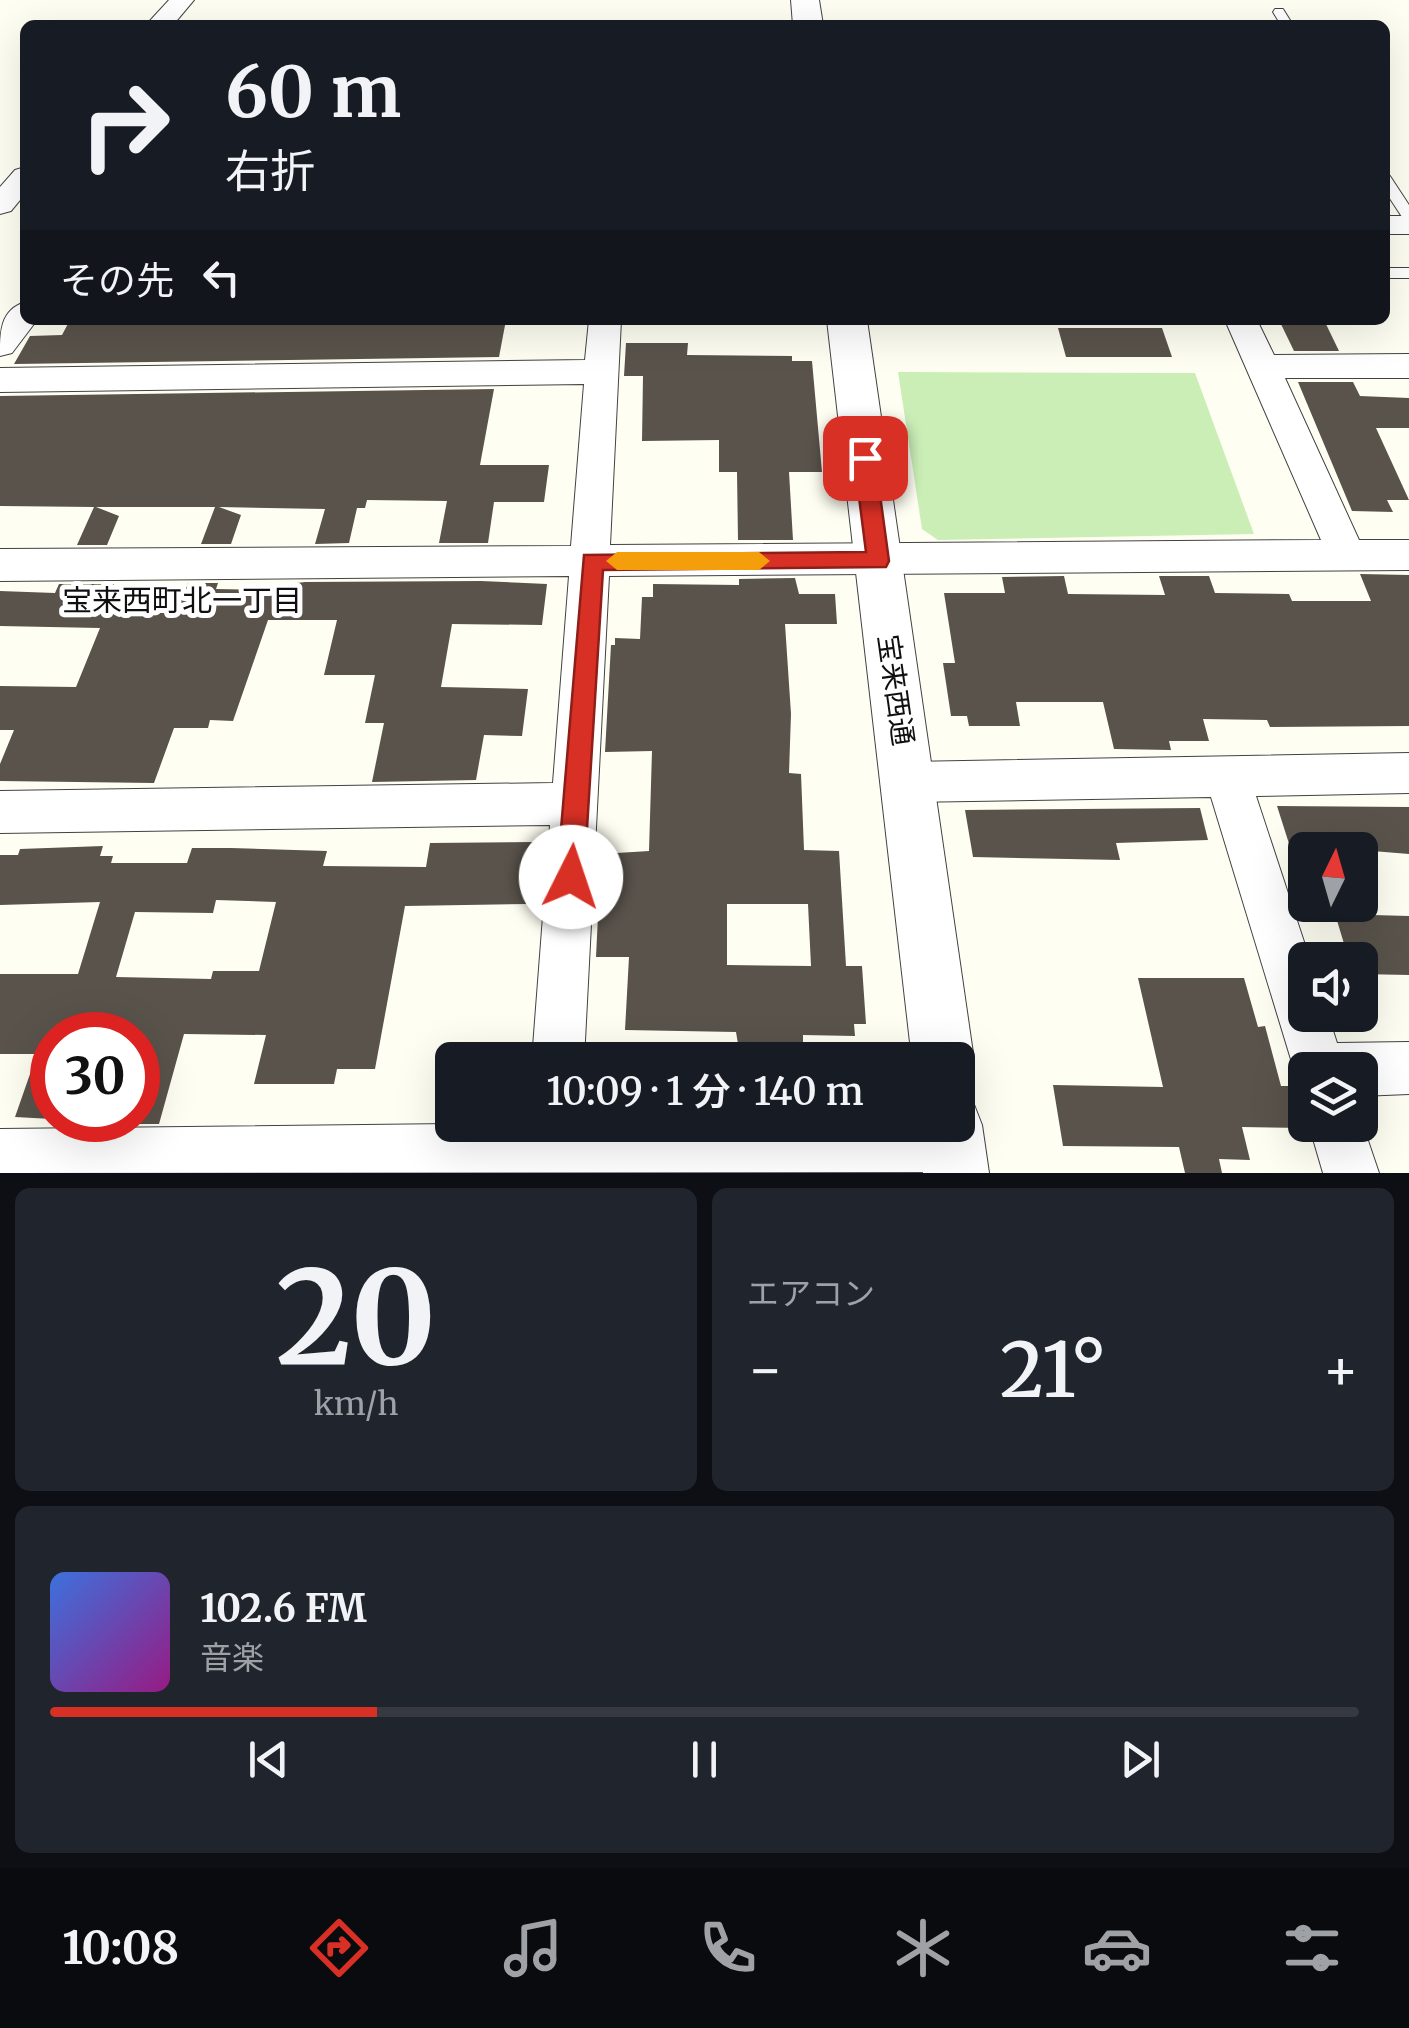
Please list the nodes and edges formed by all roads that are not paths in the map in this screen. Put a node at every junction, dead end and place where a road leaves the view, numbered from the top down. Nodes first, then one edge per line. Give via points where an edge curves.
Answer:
1 (182, 0) edge
2 (1279, 12) dead end
3 (164, 20) edge
4 (1284, 20) edge
5 (20, 182) edge
6 (1390, 187) edge
7 (0, 205) edge
8 (1409, 217) edge
9 (20, 319) edge
10 (606, 325) edge
11 (848, 325) edge
12 (1242, 325) edge
13 (0, 345) edge
14 (1409, 366) edge
15 (1262, 367) junction
16 (602, 372) junction
17 (0, 380) edge
18 (1409, 555) edge
19 (1347, 556) junction
20 (592, 561) junction
21 (878, 561) junction
22 (0, 565) edge
23 (1409, 773) edge
24 (1227, 775) junction
25 (909, 782) junction
26 (576, 804) junction
27 (0, 812) edge
28 (559, 1042) edge
29 (941, 1042) edge
30 (1409, 1068) edge
31 (1341, 1142) edge
32 (953, 1148) edge
33 (552, 1149) edge
34 (0, 1157) edge
35 (1351, 1173) edge

1 - 3 street
2 - 4 lane
5 - 7 street
6 - 8 lane
9 - 13 street
10 - 16 street
11 - 21 street, 宝来西通
12 - 15 street
14 - 15 street
15 - 19 street
16 - 17 street
16 - 20 street
18 - 19 street
19 - 21 street
20 - 21 street
20 - 22 street
20 - 26 street
21 - 25 street, 宝来西通
23 - 24 street
24 - 25 street
24 - 30 street via 1319,1070
25 - 29 street, 宝来西通
26 - 27 street
26 - 28 street
31 - 35 street
32 - 33 street
33 - 34 street

